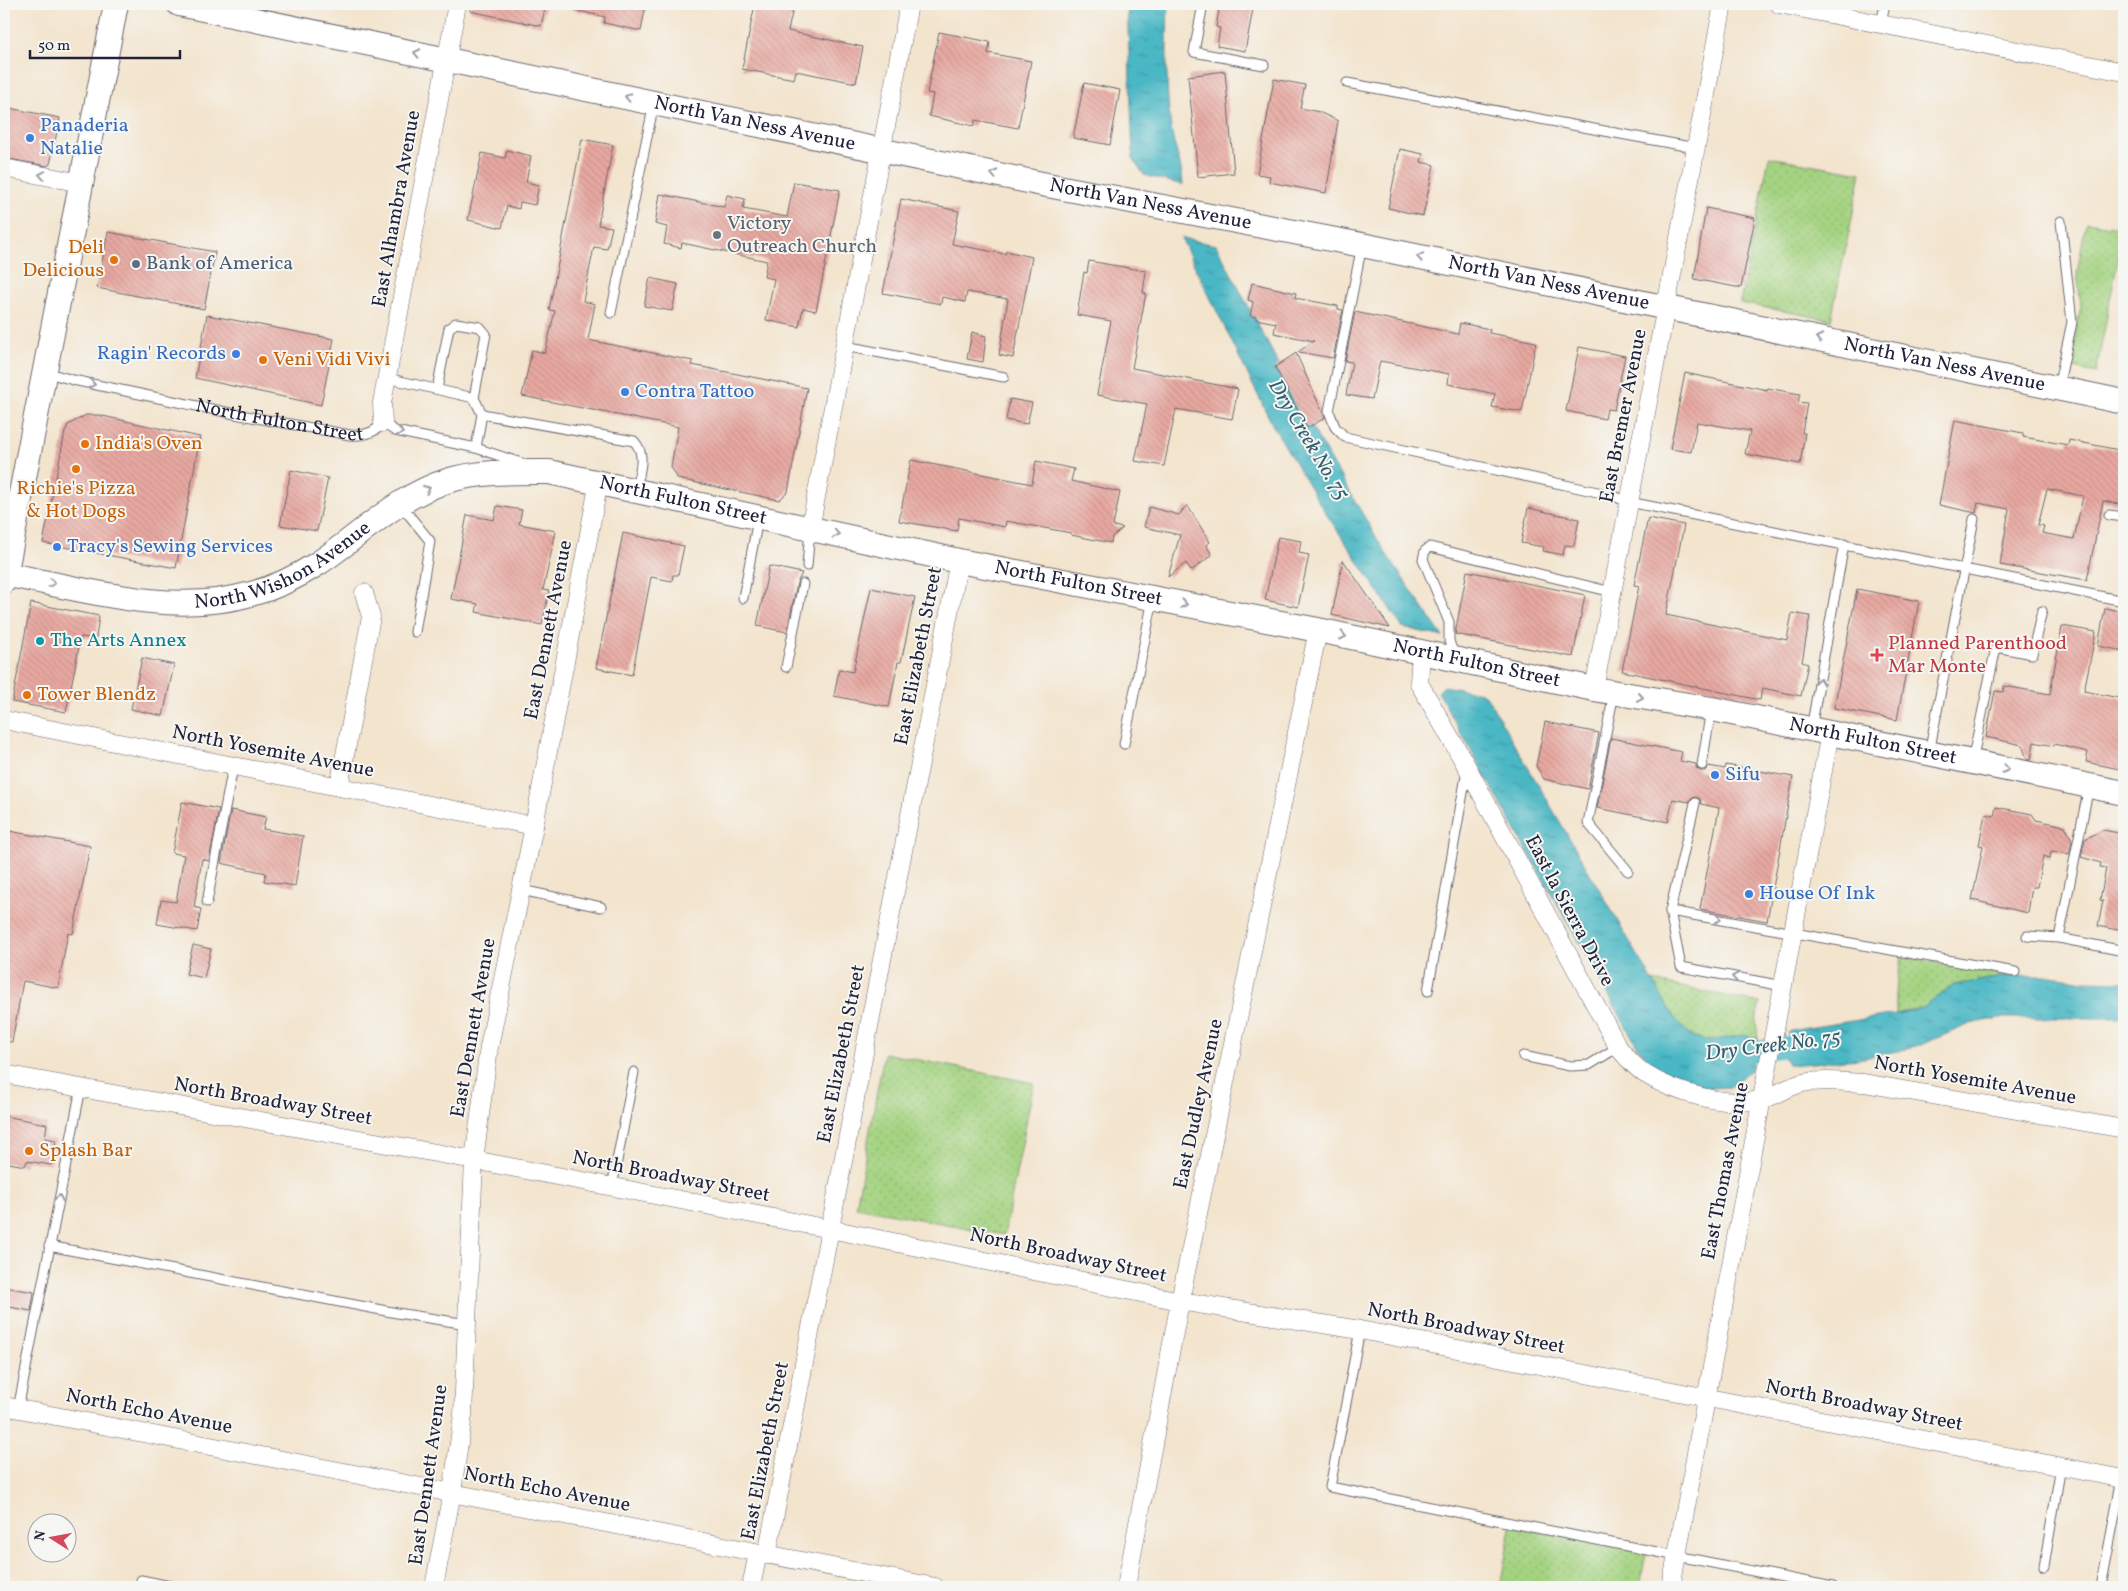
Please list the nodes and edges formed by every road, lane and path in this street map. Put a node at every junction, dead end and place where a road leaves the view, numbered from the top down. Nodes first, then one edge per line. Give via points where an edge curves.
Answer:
1 (116, 4) edge
2 (179, 4) edge
3 (457, 4) edge
4 (909, 4) edge
5 (1203, 4) edge
6 (1723, 4) edge
7 (1779, 4) edge
8 (1885, 4) edge
9 (1882, 24) junction
10 (446, 59) junction
11 (1264, 65) dead end
12 (2124, 72) edge
13 (1348, 83) dead end
14 (654, 103) junction
15 (1696, 148) junction
16 (881, 150) junction
17 (4, 168) edge
18 (81, 183) junction
19 (2061, 221) dead end
20 (1362, 245) junction
21 (1666, 307) junction
22 (611, 313) dead end
23 (845, 346) junction
24 (44, 372) junction
25 (1004, 377) dead end
26 (387, 378) junction
27 (2058, 388) junction
28 (438, 389) junction
29 (474, 398) junction
30 (2124, 402) edge
31 (482, 414) junction
32 (383, 423) junction
33 (476, 448) junction
34 (549, 472) junction
35 (599, 481) junction
36 (636, 489) junction
37 (1629, 502) junction
38 (400, 504) junction
39 (2109, 515) dead end
40 (759, 516) junction
41 (2124, 517) edge
42 (1974, 519) dead end
43 (810, 528) junction
44 (1844, 544) junction
45 (959, 560) junction
46 (807, 566) dead end
47 (1965, 568) junction
48 (4, 576) edge
49 (803, 584) dead end
50 (1612, 592) junction
51 (364, 593) dead end
52 (743, 598) dead end
53 (1153, 598) junction
54 (2124, 601) edge
55 (2042, 611) dead end
56 (1318, 630) junction
57 (415, 632) dead end
58 (1423, 653) junction
59 (1455, 659) junction
60 (786, 666) dead end
61 (1604, 691) junction
62 (1712, 709) junction
63 (4, 720) edge
64 (1820, 731) junction
65 (1124, 744) dead end
66 (1929, 753) junction
67 (1972, 762) junction
68 (1702, 765) dead end
69 (232, 767) junction
70 (1467, 767) junction
71 (2089, 786) junction
72 (338, 787) junction
73 (2124, 793) edge
74 (1695, 803) dead end
75 (534, 826) junction
76 (1628, 870) dead end
77 (521, 890) junction
78 (207, 902) dead end
79 (601, 906) dead end
80 (1670, 911) junction
81 (1792, 931) junction
82 (2027, 936) dead end
83 (2059, 938) junction
84 (2124, 951) edge
85 (2015, 972) dead end
86 (1783, 986) junction
87 (1428, 991) dead end
88 (1618, 1047) junction
89 (1523, 1056) dead end
90 (634, 1072) dead end
91 (4, 1074) edge
92 (80, 1088) junction
93 (1760, 1100) junction
94 (2124, 1130) edge
95 (474, 1160) junction
96 (612, 1187) junction
97 (830, 1229) junction
98 (50, 1246) junction
99 (1180, 1301) junction
100 (467, 1324) junction
101 (1360, 1330) junction
102 (1706, 1396) junction
103 (11, 1407) edge
104 (2061, 1466) junction
105 (2123, 1478) edge
106 (452, 1492) junction
107 (762, 1554) junction
108 (1677, 1555) junction
109 (2044, 1566) dead end
110 (141, 1580) dead end
111 (175, 1587) edge
112 (434, 1587) edge
113 (751, 1587) edge
114 (935, 1587) edge
115 (1126, 1587) edge
116 (1671, 1587) edge
117 (1833, 1587) edge
118 (2100, 1587) edge

1 - 18 main road
10 -> 2 main road, North Van Ness Avenue
3 - 10 street, East Alhambra Avenue
4 - 16 street
5 - 11 lane via 1194,52
6 - 15 street, East Bremer Avenue
7 - 9 street
8 - 9 lane
9 - 12 street
14 -> 10 main road, North Van Ness Avenue
10 - 26 street, East Alhambra Avenue
13 - 15 lane
14 - 16 main road, North Van Ness Avenue
14 - 22 lane
15 - 21 street, East Bremer Avenue
20 -> 16 main road, North Van Ness Avenue
16 - 23 street
18 -> 17 street
18 - 24 main road
19 - 27 lane via 2072,322
21 -> 20 main road, North Van Ness Avenue
20 - 37 lane via 1329,411 1335,427 1345,437 1611,495
27 -> 21 main road, North Van Ness Avenue
21 - 37 street, East Bremer Avenue
23 - 25 lane
23 - 43 street
24 -> 32 lane, North Fulton Street via 235,414 350,435 373,432
24 - 48 main road
26 - 28 lane
26 - 32 street, East Alhambra Avenue via 382,403
27 - 30 main road, North Van Ness Avenue
28 - 29 lane
28 - 29 lane via 449,328 456,323 480,327 486,334
29 - 31 lane
31 - 33 lane
31 - 36 lane via 634,441 641,448 642,459
32 -> 33 lane, North Fulton Street via 395,431
33 - 34 lane, North Fulton Street
34 - 35 main road, North Fulton Street
38 -> 34 main road, North Wishon Avenue via 448,481 494,474
35 - 36 main road, North Fulton Street
35 - 75 street, East Dennett Avenue
36 - 40 main road, North Fulton Street
37 - 44 lane
37 - 50 street, East Bremer Avenue
48 -> 38 main road, North Wishon Avenue via 162,602 229,599 269,588 303,573
38 - 57 lane via 430,541
39 - 41 lane
40 - 43 main road, North Fulton Street
40 - 52 lane
42 - 47 lane
43 -> 45 main road, North Fulton Street
43 - 46 lane
44 - 47 lane
64 -> 44 lane
45 - 53 main road, North Fulton Street
45 - 97 street, East Elizabeth Street
47 - 54 lane
47 - 66 lane
49 - 60 lane
50 - 59 lane via 1430,547 1423,559 1449,622 1449,641
50 - 61 street, East Bremer Avenue
51 - 72 street via 371,618
53 -> 56 main road, North Fulton Street
53 - 65 lane
55 - 67 lane via 2032,654 1996,647
56 -> 58 main road, North Fulton Street
56 - 99 street, East Dudley Avenue
58 - 59 main road, North Fulton Street
58 - 70 street, East la Sierra Drive via 1419,683
59 - 61 main road, North Fulton Street
61 -> 62 main road, North Fulton Street
61 - 76 lane via 1588,823
62 - 64 main road, North Fulton Street
62 - 68 lane
63 - 69 street, North Yosemite Avenue
64 - 66 main road, North Fulton Street
64 - 81 street, East Thomas Avenue
66 - 67 main road, North Fulton Street
67 -> 71 main road, North Fulton Street
69 - 72 street, North Yosemite Avenue
69 - 78 lane
70 - 87 lane
70 - 88 street, East la Sierra Drive
71 - 73 main road, North Fulton Street
71 - 83 lane
72 - 75 street, North Yosemite Avenue
74 - 80 lane
75 - 77 street, East Dennett Avenue
77 - 79 lane
77 - 95 street, East Dennett Avenue via 489,1047
80 -> 81 lane
86 -> 80 lane via 1681,967
81 - 85 lane
81 - 86 street, East Thomas Avenue
82 - 83 lane
83 - 84 lane
86 - 93 street, East Thomas Avenue
88 - 89 lane via 1589,1065 1570,1066
88 - 93 street, East la Sierra Drive via 1645,1074 1690,1093 1713,1100
90 - 96 lane
91 - 92 street, North Broadway Street
92 - 95 street, North Broadway Street
98 -> 92 lane
93 - 94 street, North Yosemite Avenue via 1803,1083 1864,1082
93 - 102 street, East Thomas Avenue
95 - 96 street, North Broadway Street
95 - 100 street, East Dennett Avenue
96 - 97 street, North Broadway Street
97 - 99 street, North Broadway Street
97 - 107 street, East Elizabeth Street
98 - 100 lane
98 - 103 lane
99 - 101 street, North Broadway Street
99 - 115 street, East Dudley Avenue
100 - 106 street, East Dennett Avenue via 463,1415
101 - 102 street, North Broadway Street
101 - 108 lane via 1330,1487
102 - 104 street, North Broadway Street
102 - 108 street, East Thomas Avenue
103 - 106 street, North Echo Avenue
104 - 105 street, North Broadway Street
104 - 109 lane
105 - 118 lane
106 - 107 street, North Echo Avenue
106 - 112 street, East Dennett Avenue
107 - 113 street, East Elizabeth Street
107 - 114 street, North Echo Avenue
108 - 116 street, East Thomas Avenue
108 - 117 lane
110 - 111 lane

